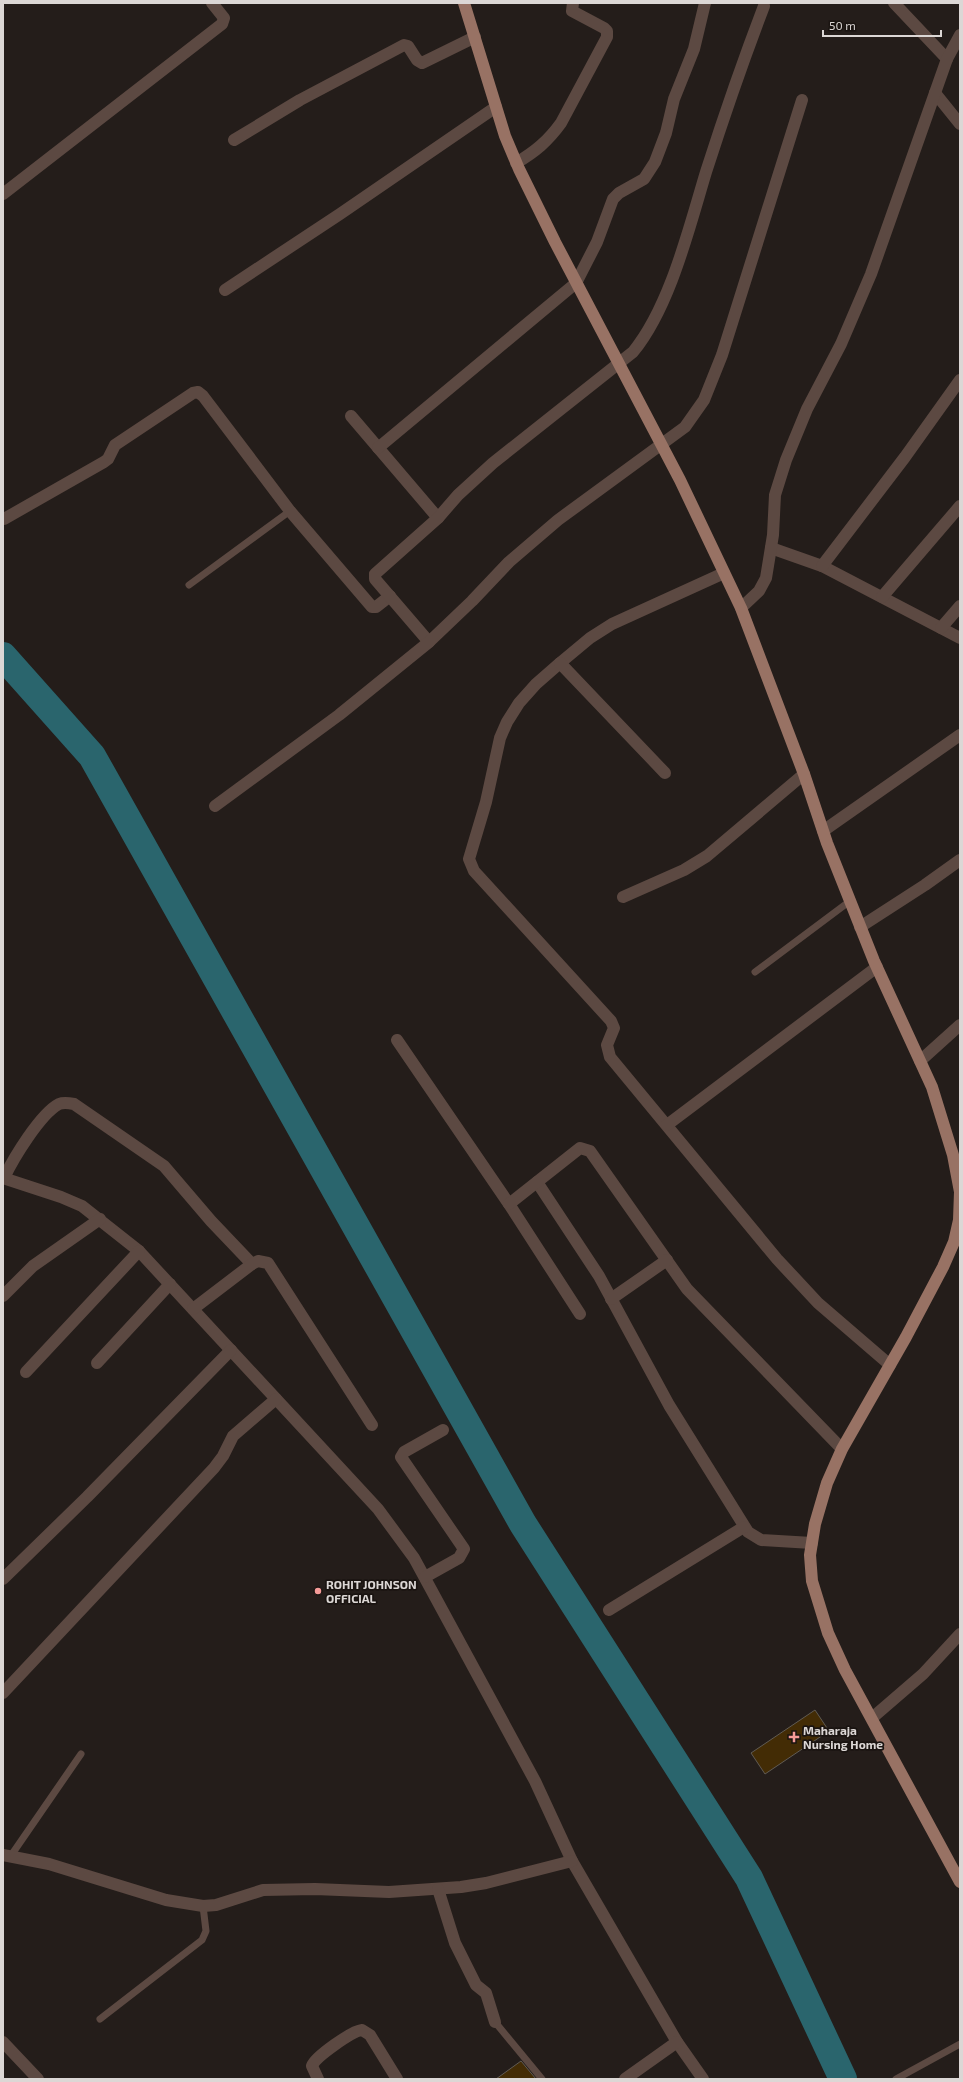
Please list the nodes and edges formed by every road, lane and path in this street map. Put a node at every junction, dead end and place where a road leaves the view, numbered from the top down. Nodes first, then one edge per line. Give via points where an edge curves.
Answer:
1 (212, 3) edge
2 (464, 3) edge
3 (573, 3) edge
4 (704, 3) edge
5 (894, 3) edge
6 (764, 6) dead end
7 (960, 35) edge
8 (475, 37) junction
9 (947, 60) junction
10 (935, 93) junction
11 (802, 100) dead end
12 (496, 107) junction
13 (960, 124) edge
14 (234, 140) dead end
15 (516, 164) junction
16 (3, 194) edge
17 (576, 283) junction
18 (225, 290) dead end
19 (620, 362) junction
20 (960, 380) edge
21 (351, 416) dead end
22 (661, 444) junction
23 (378, 448) junction
24 (960, 506) edge
25 (290, 512) junction
26 (438, 518) junction
27 (4, 519) edge
28 (771, 548) junction
29 (822, 566) junction
30 (724, 573) junction
31 (189, 585) dead end
32 (390, 596) junction
33 (882, 597) junction
34 (960, 606) edge
35 (741, 608) junction
36 (941, 628) junction
37 (960, 638) edge
38 (430, 642) junction
39 (560, 663) junction
40 (960, 735) edge
41 (665, 773) dead end
42 (804, 774) junction
43 (215, 806) dead end
44 (823, 831) junction
45 (960, 860) edge
46 (623, 897) dead end
47 (850, 901) junction
48 (860, 927) junction
49 (877, 967) junction
50 (755, 972) dead end
51 (960, 1025) edge
52 (397, 1040) dead end
53 (920, 1061) junction
54 (667, 1125) junction
55 (958, 1163) edge
56 (3, 1178) edge
57 (537, 1182) junction
58 (960, 1192) edge
59 (509, 1204) junction
60 (100, 1219) junction
61 (139, 1251) junction
62 (667, 1260) junction
63 (252, 1264) junction
64 (170, 1284) junction
65 (3, 1296) edge
66 (612, 1299) junction
67 (193, 1309) junction
68 (580, 1314) dead end
69 (231, 1350) junction
70 (98, 1363) dead end
71 (890, 1364) junction
72 (26, 1372) dead end
73 (276, 1399) junction
74 (372, 1425) dead end
75 (443, 1430) dead end
76 (842, 1449) junction
77 (744, 1527) junction
78 (812, 1542) junction
79 (425, 1577) junction
80 (3, 1579) edge
81 (609, 1610) dead end
82 (960, 1634) edge
83 (3, 1693) edge
84 (872, 1718) junction
85 (81, 1754) dead end
86 (6, 1856) edge
87 (572, 1861) junction
88 (960, 1882) edge
89 (438, 1889) junction
90 (202, 1906) junction
91 (100, 2019) dead end
92 (495, 2022) joint
93 (3, 2042) edge
94 (677, 2042) junction
95 (960, 2044) edge
96 (38, 2079) edge
97 (318, 2079) edge
98 (397, 2079) edge
99 (542, 2079) edge
100 (625, 2079) edge
101 (703, 2079) edge
102 (896, 2079) edge

1 - 16 street via 224,18 222,24
2 - 8 main road
3 - 15 street via 572,11 604,28 607,31 606,37 561,123 543,145
4 - 17 street via 694,49 674,99 658,157 644,179 613,199 597,242
5 - 9 street
6 - 19 street via 736,81 677,265 648,331 633,352
7 - 9 street
8 - 12 main road
8 - 14 street via 422,63 408,46 404,45 300,100
9 - 10 street
10 - 13 street
10 - 28 street via 871,274 841,344 807,408 786,460 776,496
11 - 22 street via 713,379 694,416 685,427
12 - 15 main road
12 - 18 street
15 - 17 main road
17 - 19 main road
17 - 23 street
19 - 22 main road
19 - 26 street via 493,462
20 - 29 street
21 - 23 street
22 - 30 main road
22 - 38 street via 530,543
23 - 26 street
24 - 33 street
25 - 27 street via 198,392 115,445 104,462
25 - 31 lane
25 - 32 street via 372,607 376,607
26 - 32 street via 375,574 375,579
28 - 29 street
28 - 35 street via 766,578 759,591
29 - 33 street
30 - 35 main road
30 - 39 street via 612,624
32 - 38 street
33 - 36 street
34 - 36 street
35 - 42 main road
36 - 37 street
38 - 43 street via 339,715
39 - 41 street
39 - 54 street via 536,684 507,722 500,738 486,802 469,859 474,871 611,1020 614,1028 607,1048 610,1057
40 - 44 street
42 - 44 main road
42 - 46 street via 707,856 684,870
44 - 47 main road
45 - 48 street
47 - 48 main road
47 - 50 lane
48 - 49 main road
49 - 53 main road
49 - 54 street
51 - 53 street
52 - 59 street
53 - 55 main road
54 - 71 street via 772,1253 818,1303
55 - 58 main road
56 - 60 street via 61,1197 82,1206
56 - 63 street via 18,1151 52,1109 60,1104 74,1104 164,1166
57 - 59 street
57 - 62 street via 580,1148 587,1149
57 - 66 street
58 - 71 main road via 959,1220 954,1242
59 - 68 street
60 - 61 street
60 - 65 street via 33,1266
61 - 64 street
61 - 72 street
62 - 66 street
62 - 76 street via 687,1289
63 - 67 street
63 - 74 street via 262,1261 271,1266
64 - 67 street
64 - 70 street
66 - 77 street via 669,1405
67 - 69 street
69 - 73 street
69 - 80 street via 88,1497
71 - 76 main road
73 - 79 street via 378,1509
73 - 83 street via 233,1436 214,1468
75 - 79 street via 404,1452 401,1457 464,1550 458,1558
76 - 78 main road via 827,1483
77 - 78 street via 752,1536 761,1540
77 - 81 street
78 - 84 main road via 812,1581 828,1634
79 - 87 street via 535,1781
82 - 84 street via 923,1674
84 - 88 main road
85 - 86 lane
86 - 90 street via 49,1864 166,1900
87 - 89 street via 486,1884
87 - 94 street
89 - 90 street via 389,1892 263,1890 216,1905
89 - 92 street via 455,1944 476,1985 486,1993
90 - 91 lane via 206,1931 202,1940
92 - 99 lane
93 - 96 street
94 - 100 street
94 - 101 street
95 - 102 lane
97 - 98 street via 312,2066 317,2058 362,2030 370,2035

